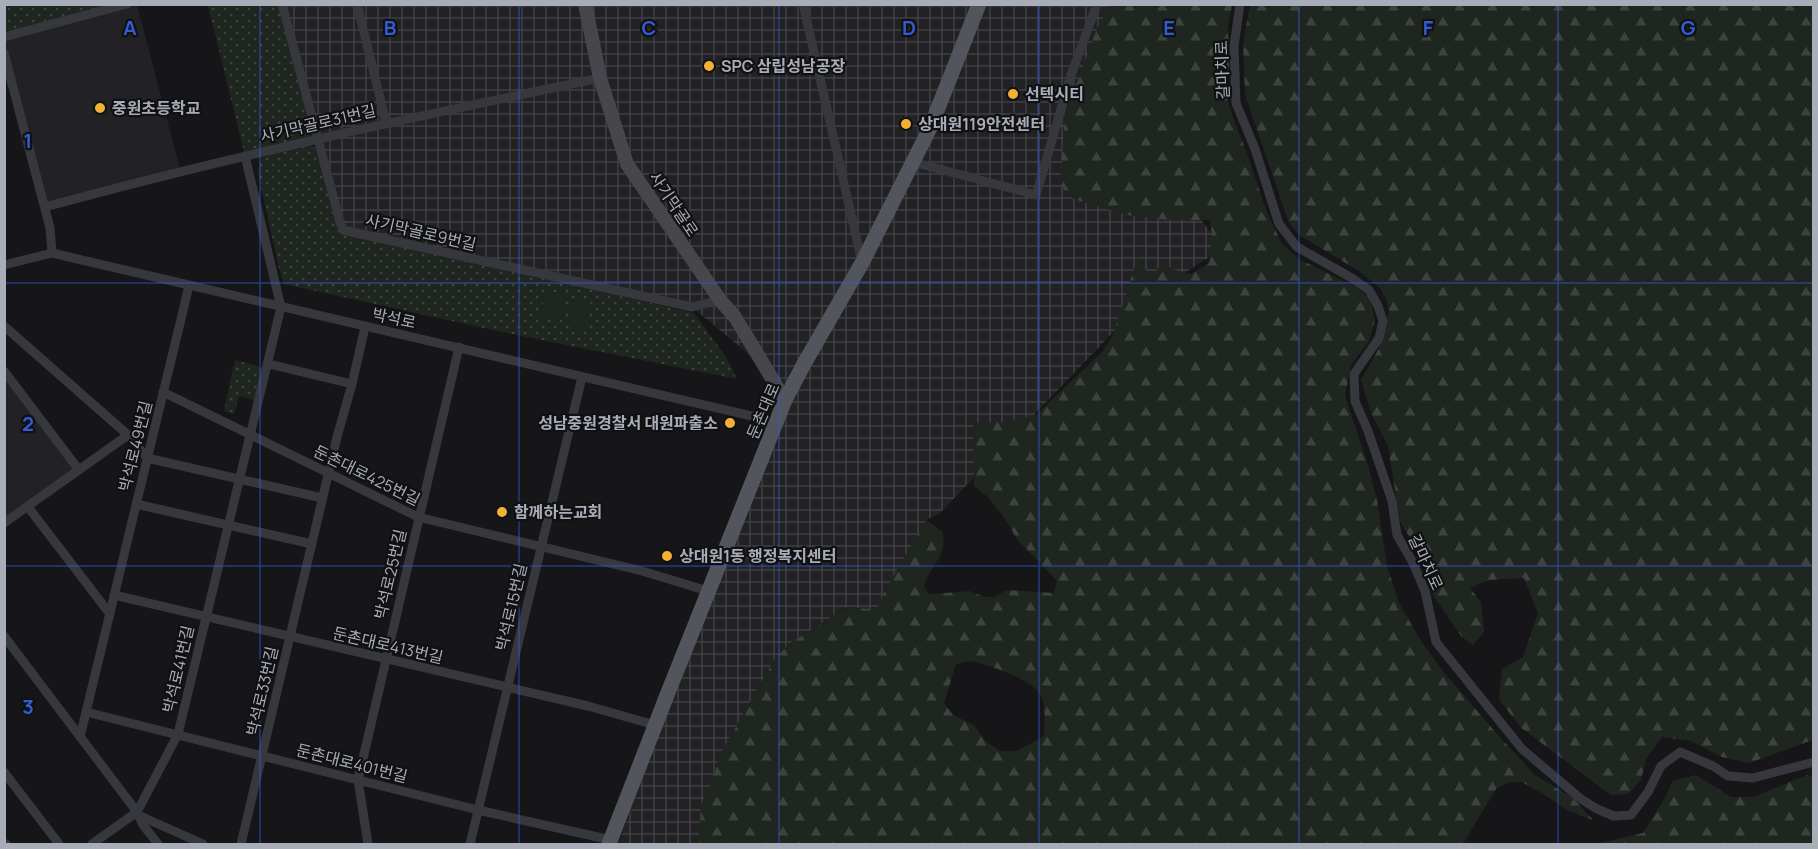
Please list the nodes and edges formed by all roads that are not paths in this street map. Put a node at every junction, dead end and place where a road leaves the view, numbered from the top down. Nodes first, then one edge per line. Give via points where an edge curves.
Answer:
1 (127, 4) edge
2 (282, 4) edge
3 (357, 4) edge
4 (585, 4) edge
5 (803, 4) edge
6 (979, 4) edge
7 (1097, 4) edge
8 (1240, 4) edge
9 (4, 37) edge
10 (4, 53) edge
11 (600, 78) junction
12 (386, 122) junction
13 (317, 138) junction
14 (245, 156) junction
15 (913, 162) junction
16 (45, 207) junction
17 (52, 253) junction
18 (862, 263) junction
19 (4, 265) edge
20 (189, 286) junction
21 (720, 300) junction
22 (281, 307) junction
23 (5, 327) edge
24 (365, 327) junction
25 (459, 348) junction
26 (268, 364) junction
27 (4, 371) edge
28 (582, 377) junction
29 (352, 384) junction
30 (164, 392) junction
31 (785, 400) junction
32 (777, 422) junction
33 (128, 435) junction
34 (250, 435) junction
35 (147, 458) junction
36 (79, 470) junction
37 (328, 473) junction
38 (238, 478) junction
39 (322, 498) junction
40 (136, 504) junction
41 (28, 507) junction
42 (418, 517) junction
43 (4, 524) edge
44 (227, 525) junction
45 (312, 544) junction
46 (540, 546) junction
47 (708, 591) junction
48 (114, 595) junction
49 (110, 614) junction
50 (205, 617) junction
51 (4, 636) edge
52 (290, 637) junction
53 (385, 660) junction
54 (507, 688) junction
55 (86, 712) junction
56 (655, 725) junction
57 (178, 734) junction
58 (80, 737) junction
59 (262, 756) junction
60 (1814, 762) edge
61 (4, 772) edge
62 (358, 780) junction
63 (478, 810) junction
64 (138, 813) junction
65 (610, 842) edge
66 (59, 844) edge
67 (92, 844) edge
68 (158, 844) edge
69 (203, 844) edge
70 (242, 844) edge
71 (368, 844) edge
72 (470, 844) edge

1 - 9 street
2 - 13 street, 사기막골로9번길
3 - 12 street
4 - 11 street, 사기막골로
5 - 18 street
6 - 15 main road, 둔촌대로
7 - 15 street via 1035,195
8 - 60 street, 갈마치로 via 1234,46 1236,103 1279,224 1297,247 1369,290 1383,321 1379,338 1354,374 1355,401 1392,501 1397,535 1425,591 1436,642 1522,749 1581,799 1614,816 1630,815 1661,766 1680,752 1728,776 1753,778
10 - 16 street
11 - 12 street, 사기막골로31번길
11 - 21 street, 사기막골로 via 627,164
12 - 13 street, 사기막골로31번길
13 - 14 street, 사기막골로31번길
13 - 21 street, 사기막골로9번길 via 343,230 692,308
14 - 16 street, 사기막골로31번길
14 - 22 street
15 - 18 main road, 둔촌대로
16 - 17 street
17 - 19 street, 박석로
17 - 20 street, 박석로
18 - 31 main road, 둔촌대로
20 - 22 street, 박석로
20 - 30 street, 박석로49번길
21 - 31 street, 사기막골로 via 735,317
22 - 24 street, 박석로
22 - 26 street, 박석로41번길
23 - 33 street
24 - 25 street, 박석로
24 - 29 street, 박석로33번길
25 - 28 street, 박석로
25 - 42 street, 박석로25번길
26 - 29 street
26 - 34 street, 박석로41번길
27 - 36 street
28 - 32 street, 박석로
28 - 46 street, 박석로15번길
29 - 37 street, 박석로33번길
30 - 34 street, 둔촌대로425번길
30 - 35 street, 박석로49번길
31 - 32 main road, 둔촌대로
32 - 47 main road, 둔촌대로
33 - 35 street
33 - 36 street
34 - 37 street, 둔촌대로425번길
34 - 38 street, 박석로41번길
35 - 38 street
35 - 40 street, 박석로49번길
36 - 41 street
37 - 39 street, 박석로33번길
37 - 42 street, 둔촌대로425번길
38 - 39 street
38 - 44 street, 박석로41번길
39 - 45 street, 박석로33번길
40 - 44 street
40 - 48 street, 박석로49번길
41 - 43 street
41 - 49 street
42 - 46 street, 둔촌대로425번길
42 - 53 street, 박석로25번길
44 - 45 street
44 - 50 street, 박석로41번길
45 - 52 street, 박석로33번길
46 - 47 street, 둔촌대로425번길
46 - 54 street, 박석로15번길
47 - 56 main road, 둔촌대로
48 - 49 street, 박석로49번길
48 - 50 street, 둔촌대로413번길
49 - 55 street, 박석로49번길
50 - 52 street, 둔촌대로413번길
50 - 57 street, 박석로41번길
51 - 58 street
52 - 53 street, 둔촌대로413번길
52 - 59 street, 박석로33번길
53 - 54 street, 둔촌대로413번길
53 - 62 street, 박석로25번길
54 - 56 street, 둔촌대로413번길
54 - 63 street, 박석로15번길
55 - 57 street, 둔촌대로401번길
55 - 58 street, 박석로49번길
56 - 65 main road, 둔촌대로
57 - 59 street, 둔촌대로401번길
57 - 64 street, 박석로41번길
58 - 64 street
59 - 62 street, 둔촌대로401번길
59 - 70 street, 박석로33번길
61 - 66 street
62 - 63 street, 둔촌대로401번길
62 - 71 street, 박석로25번길
63 - 65 street, 둔촌대로401번길
63 - 72 street, 박석로15번길
64 - 67 street
64 - 68 street
64 - 69 street

